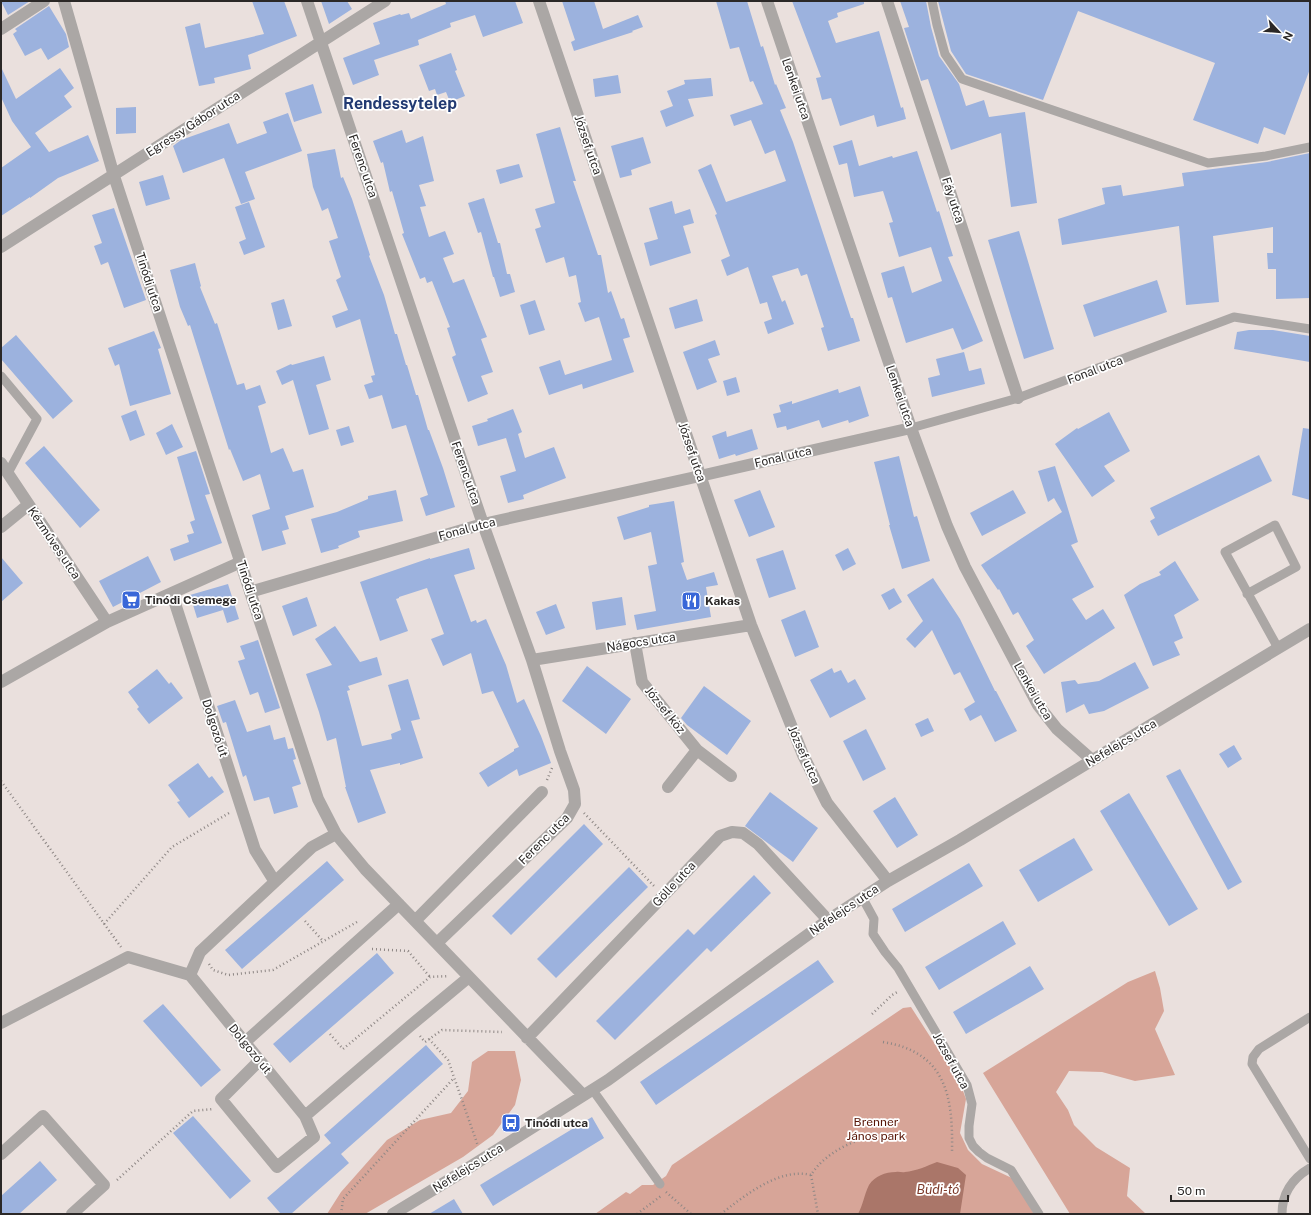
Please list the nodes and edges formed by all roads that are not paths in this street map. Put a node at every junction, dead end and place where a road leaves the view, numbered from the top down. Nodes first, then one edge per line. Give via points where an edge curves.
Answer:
1 (44, 1) edge
2 (64, 1) edge
3 (308, 1) edge
4 (385, 1) edge
5 (539, 1) edge
6 (767, 1) edge
7 (887, 1) edge
8 (932, 1) edge
9 (1, 29) edge
10 (321, 42) junction
11 (1310, 146) edge
12 (114, 176) junction
13 (1, 247) edge
14 (1310, 329) edge
15 (1, 376) edge
16 (1018, 398) junction
17 (911, 428) junction
18 (4, 468) edge
19 (700, 476) junction
20 (28, 505) junction
21 (483, 524) junction
22 (1, 527) edge
23 (241, 562) junction
24 (250, 592) junction
25 (172, 594) junction
26 (1247, 594) junction
27 (107, 622) junction
28 (751, 625) junction
29 (1310, 629) edge
30 (635, 643) junction
31 (1278, 648) junction
32 (532, 660) junction
33 (1, 682) edge
34 (698, 750) junction
35 (1092, 760) junction
36 (731, 776) dead end
37 (668, 788) dead end
38 (542, 792) road end
39 (336, 834) junction
40 (888, 881) junction
41 (275, 882) junction
42 (862, 897) junction
43 (399, 904) junction
44 (828, 920) junction
45 (415, 921) junction
46 (437, 943) junction
47 (190, 975) junction
48 (465, 980) junction
49 (1310, 1017) edge
50 (1, 1023) edge
51 (527, 1038) junction
52 (244, 1042) junction
53 (259, 1061) junction
54 (587, 1092) junction
55 (305, 1116) junction
56 (1, 1154) edge
57 (1310, 1159) edge
58 (1310, 1168) edge
59 (660, 1184) road end
60 (72, 1214) edge
61 (393, 1214) edge
62 (1039, 1214) edge
63 (1282, 1214) edge

1 - 9 street
2 - 12 street, Tinódi utca
3 - 10 street, Ferenc utca
4 - 10 street, Egressy Gábor utca
5 - 19 street, József utca
6 - 17 street, Lenkei utca
7 - 16 street, Fáy utca
8 - 11 lane via 945,54 962,78 1208,163 1266,156
10 - 12 street, Egressy Gábor utca
10 - 21 street, Ferenc utca
12 - 13 street, Egressy Gábor utca
12 - 23 street, Tinódi utca
14 - 16 lane, Fonal utca via 1234,317
15 - 18 lane via 37,419
16 - 17 lane, Fonal utca
17 - 19 street, Fonal utca
17 - 35 street, Lenkei utca via 946,526 1038,705 1057,729
18 - 20 street, Kézműves utca
19 - 21 street, Fonal utca
19 - 28 street, József utca
20 - 22 street
20 - 27 street, Kézműves utca
21 - 24 street, Fonal utca
21 - 32 street, Ferenc utca
23 - 24 street, Tinódi utca
23 - 25 street
24 - 39 street, Tinódi utca via 318,799
25 - 27 street
25 - 41 street, Dolgozó út via 255,850
26 - 26 lane via 1225,552 1275,525 1296,567
26 - 31 lane
27 - 33 street
28 - 30 street, Nágocs utca
28 - 40 street, József utca via 803,755 827,803
29 - 31 street, Nefelejcs utca
30 - 32 street, Nágocs utca
30 - 34 street, József köz via 642,682
31 - 35 street, Nefelejcs utca
32 - 46 street, Ferenc utca via 574,790 575,804 567,818
34 - 36 street, József köz
34 - 37 street
35 - 40 street, Nefelejcs utca
38 - 45 street
39 - 41 street via 312,847
39 - 43 street, Tinódi utca
40 - 42 street, Nefelejcs utca
41 - 47 street via 200,952
42 - 44 street, Nefelejcs utca
42 - 62 lane, József utca via 874,919 873,934 898,968 967,1085 972,1104 969,1138 973,1146 987,1158 1011,1170
43 - 45 street, Tinódi utca
43 - 52 street
44 - 51 street, Gölle utca via 758,844 743,833 732,832 720,836
44 - 54 street, Nefelejcs utca
45 - 46 street, Tinódi utca
46 - 48 street, Tinódi utca
47 - 50 street via 128,957
47 - 52 street, Dolgozó út
48 - 51 street, Tinódi utca
48 - 55 street
49 - 57 lane via 1259,1049 1253,1057 1252,1064
51 - 54 street, Tinódi utca
52 - 53 street, Dolgozó út
53 - 55 street, Dolgozó út
53 - 55 street, Dolgozó út via 221,1099 277,1168 314,1137
54 - 59 lane
54 - 61 street, Nefelejcs utca
56 - 60 street via 42,1116 104,1185
58 - 63 lane via 1295,1179 1288,1189 1284,1197

